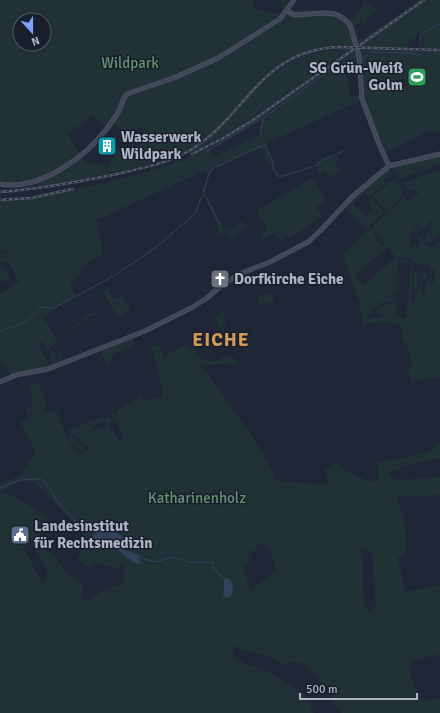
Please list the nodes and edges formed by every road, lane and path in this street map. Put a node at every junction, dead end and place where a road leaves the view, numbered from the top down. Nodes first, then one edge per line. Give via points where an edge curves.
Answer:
1 (294, 0) edge
2 (287, 11) junction
3 (440, 154) edge
4 (389, 166) junction
5 (0, 184) edge
6 (0, 382) edge

1 - 2 street
2 - 4 street via 294,15 331,13 342,17 350,25 359,56 362,99
2 - 5 street via 278,20 211,62 127,94 102,135 64,168 24,184
3 - 4 street
4 - 6 street via 352,197 308,242 270,262 242,272 191,308 145,330 48,369 16,374

